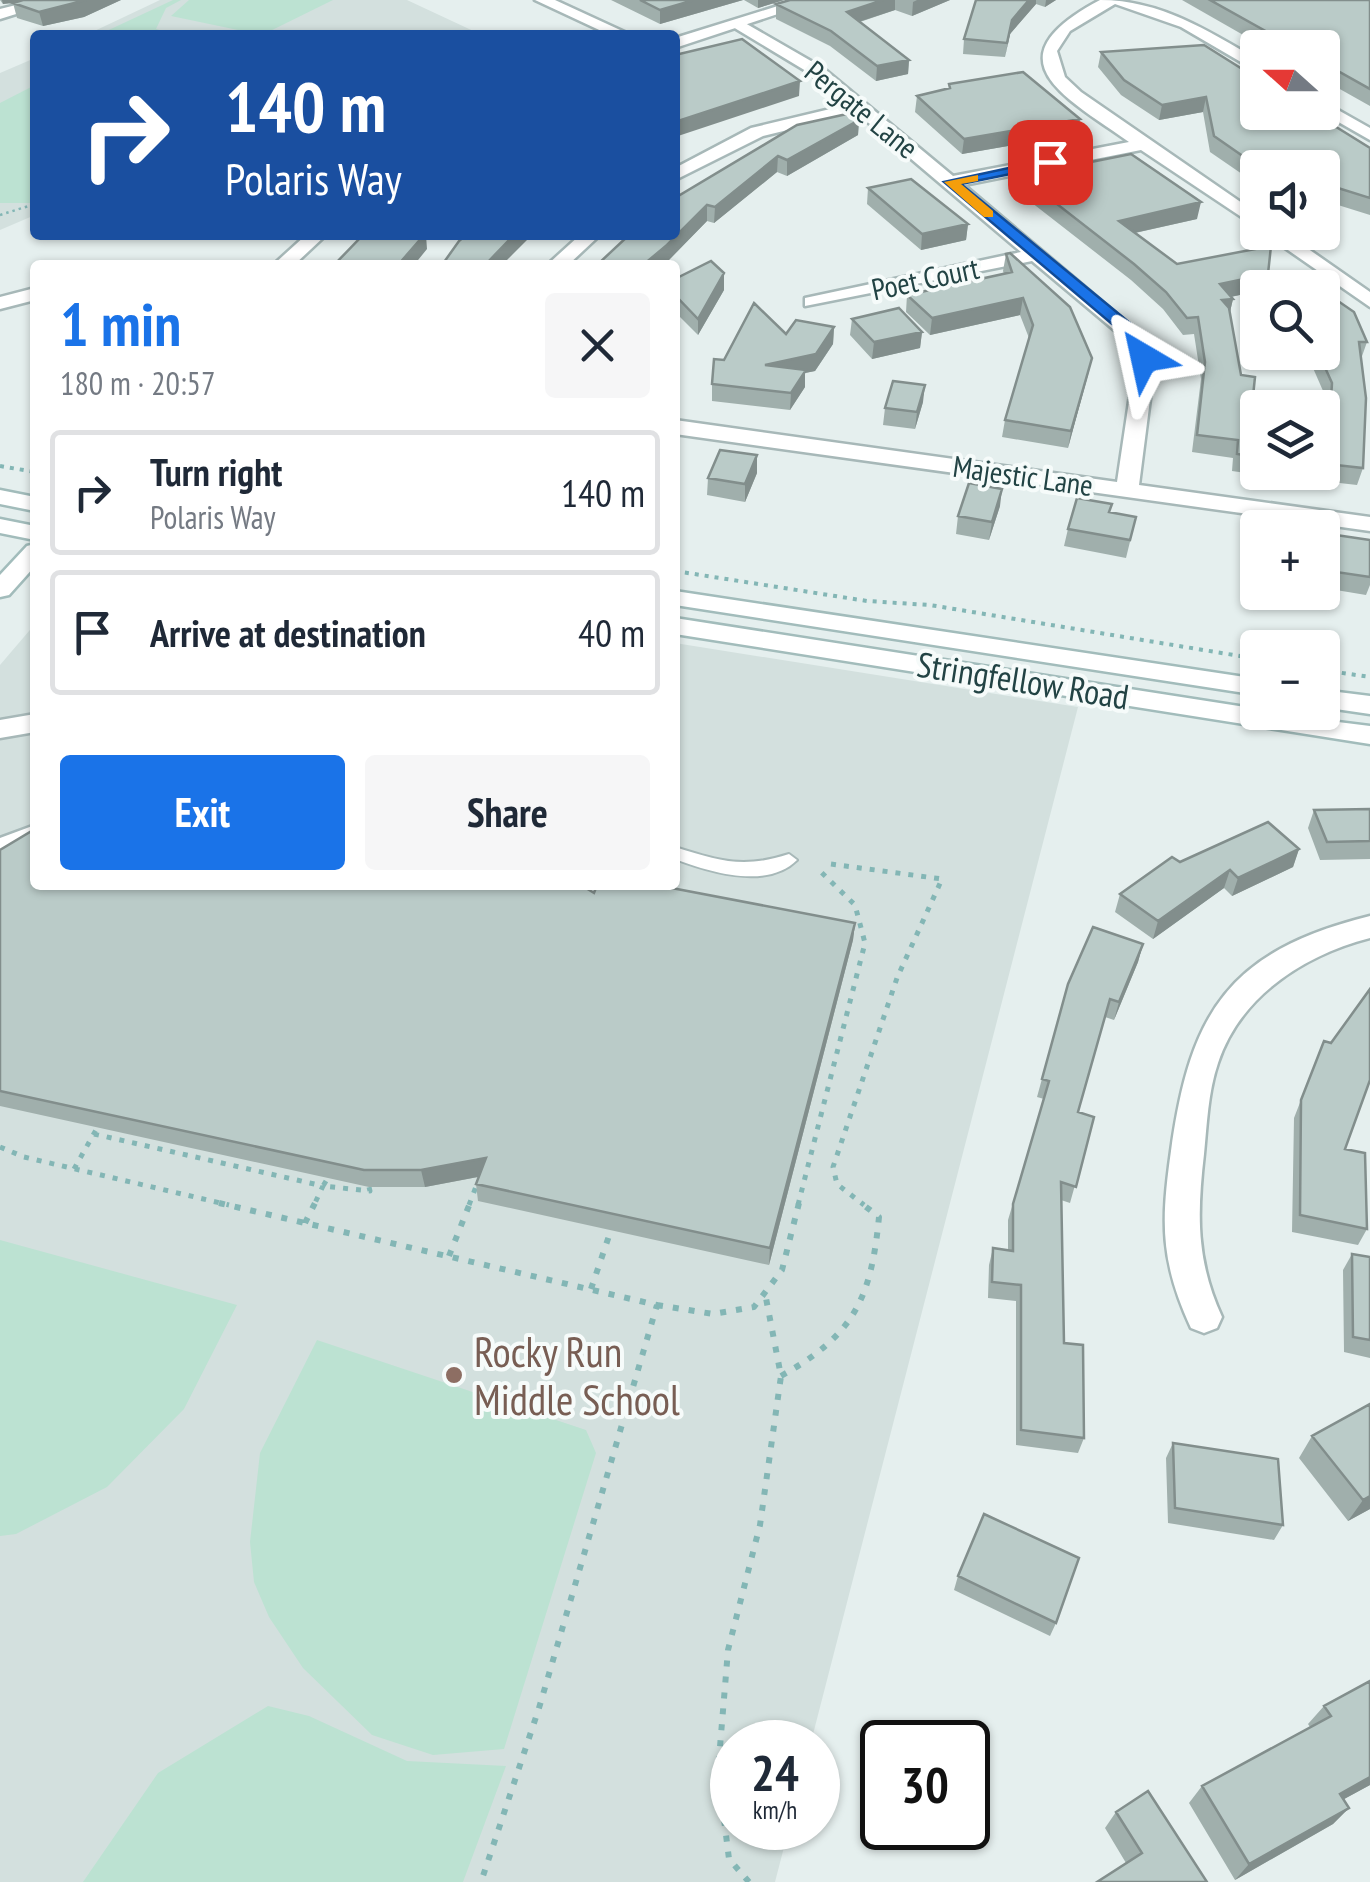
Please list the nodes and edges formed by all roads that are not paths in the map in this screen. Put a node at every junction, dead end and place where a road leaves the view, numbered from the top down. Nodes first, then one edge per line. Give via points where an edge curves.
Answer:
1 (54, 0) edge
2 (542, 0) edge
3 (813, 0) edge
4 (1111, 0) edge
5 (1119, 0) edge
6 (0, 14) edge
7 (738, 24) junction
8 (611, 30) edge
9 (680, 41) edge
10 (1240, 56) edge
11 (860, 107) junction
12 (1340, 117) edge
13 (1370, 135) edge
14 (1143, 144) junction
15 (680, 173) edge
16 (950, 182) junction
17 (1240, 211) edge
18 (310, 240) edge
19 (585, 240) edge
20 (1297, 250) edge
21 (1037, 254) junction
22 (288, 260) edge
23 (563, 260) edge
24 (30, 295) edge
25 (1370, 301) edge
26 (812, 302) dead end
27 (0, 303) edge
28 (680, 429) edge
29 (1127, 489) junction
30 (0, 497) edge
31 (30, 503) edge
32 (1370, 524) edge
33 (0, 526) edge
34 (30, 531) edge
35 (30, 557) edge
36 (0, 590) edge
37 (680, 599) edge
38 (680, 627) edge
39 (1240, 685) edge
40 (1340, 701) edge
41 (1370, 705) edge
42 (30, 724) edge
43 (0, 729) edge
44 (1370, 735) edge
45 (30, 837) edge
46 (0, 849) edge
47 (680, 855) edge
48 (789, 860) dead end
49 (1370, 927) edge
50 (1204, 1317) dead end

1 - 6 street
2 - 8 street
3 - 7 street
4 - 14 street via 1061,29 1050,45 1050,63 1068,90
5 - 10 street via 1186,24
7 - 9 street
7 - 11 street, Pergate Lane via 800,59
11 - 15 street via 757,132
11 - 16 street, Pergate Lane
12 - 13 street
14 - 16 street
14 - 17 street
16 - 21 street, Pergate Lane
18 - 22 street
19 - 23 street
20 - 25 street
21 - 26 street, Poet Court
21 - 29 street, Pergate Lane via 1140,346 1144,368
24 - 27 street
28 - 29 street, Majestic Lane
29 - 32 street, Majestic Lane
30 - 31 street
33 - 34 street
35 - 36 street
37 - 39 street, Stringfellow Road
38 - 44 street, Stringfellow Road
40 - 41 street
42 - 43 street
45 - 46 street
47 - 48 lane via 710,867 765,871
49 - 50 street via 1277,965 1244,992 1209,1044 1195,1094 1176,1236 1185,1282

